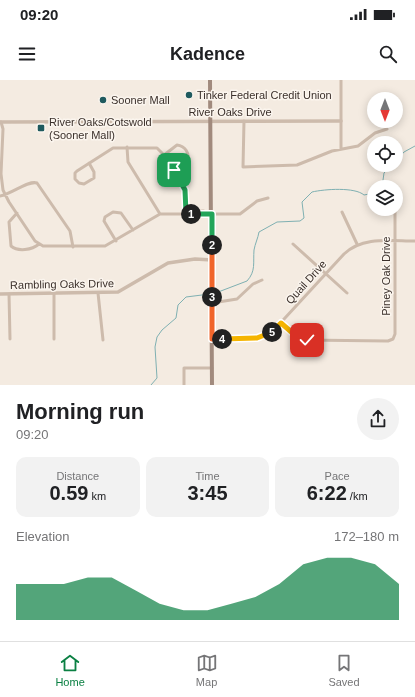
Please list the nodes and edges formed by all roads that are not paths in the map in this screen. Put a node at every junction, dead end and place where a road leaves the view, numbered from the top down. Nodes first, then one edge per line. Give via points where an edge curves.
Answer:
1 (210, 80) edge
2 (341, 80) edge
3 (341, 121) junction
4 (210, 122) junction
5 (244, 122) junction
6 (0, 123) edge
7 (387, 129) dead end
8 (0, 146) edge
9 (127, 147) junction
10 (341, 149) junction
11 (164, 155) junction
12 (0, 162) edge
13 (89, 163) junction
14 (174, 170) junction
15 (6, 195) junction
16 (0, 196) edge
17 (268, 198) dead end
18 (342, 212) dead end
19 (17, 213) junction
20 (186, 213) junction
21 (160, 214) junction
22 (212, 214) junction
23 (395, 216) edge
24 (133, 230) junction
25 (116, 241) junction
26 (395, 241) junction
27 (415, 241) edge
28 (39, 244) junction
29 (293, 244) dead end
30 (357, 244) junction
31 (73, 247) junction
32 (212, 260) junction
33 (326, 274) junction
34 (262, 280) dead end
35 (54, 293) junction
36 (98, 293) junction
37 (347, 293) dead end
38 (0, 294) edge
39 (10, 294) junction
40 (212, 303) junction
41 (281, 323) junction
42 (10, 339) dead end
43 (54, 339) dead end
44 (212, 339) junction
45 (103, 340) dead end
46 (212, 368) junction
47 (184, 385) edge
48 (212, 385) edge

1 - 4 main road
2 - 3 street
3 - 5 street, River Oaks Drive
3 - 10 street
4 - 5 street, River Oaks Drive
4 - 6 street, River Oaks Drive
4 - 22 main road
5 - 10 street via 243,167 293,166
6 - 8 street via 3,129
7 - 10 street via 375,133 358,146
8 - 12 street
9 - 11 street via 155,148
9 - 13 street via 113,148
9 - 21 street via 128,162
11 - 14 street
11 - 14 street via 177,145 187,152 187,160
12 - 15 street via 2,185
13 - 13 street via 75,173 75,179 79,183 84,184 94,178
14 - 20 street via 185,190
15 - 16 street
15 - 19 street
15 - 31 street via 31,182 38,183 70,231
17 - 22 street via 257,201 242,213
18 - 30 street
19 - 28 street
19 - 28 street via 9,222 10,246 16,249 29,249
20 - 21 street
20 - 22 street via 203,210
21 - 24 street
22 - 32 main road
23 - 26 street, Piney Oak Drive
24 - 25 street
24 - 25 street via 121,213 113,212 105,217 104,221
25 - 31 street via 100,247
26 - 27 street
26 - 30 street
26 - 41 street, Piney Oak Drive via 393,339 307,340 296,336
28 - 31 street
29 - 33 street
30 - 33 street, Quail Drive
32 - 36 street, Rambling Oaks Drive via 168,263 121,291
32 - 40 main road
33 - 37 street
33 - 41 street, Quail Drive
34 - 40 street via 253,284 237,299
35 - 36 street, Rambling Oaks Drive
35 - 39 street, Rambling Oaks Drive
35 - 43 street
36 - 45 street
38 - 39 street, Rambling Oaks Drive
39 - 42 street
40 - 44 main road
41 - 44 street, Quail Drive via 261,337
44 - 46 main road
46 - 47 street via 184,368
46 - 48 main road

